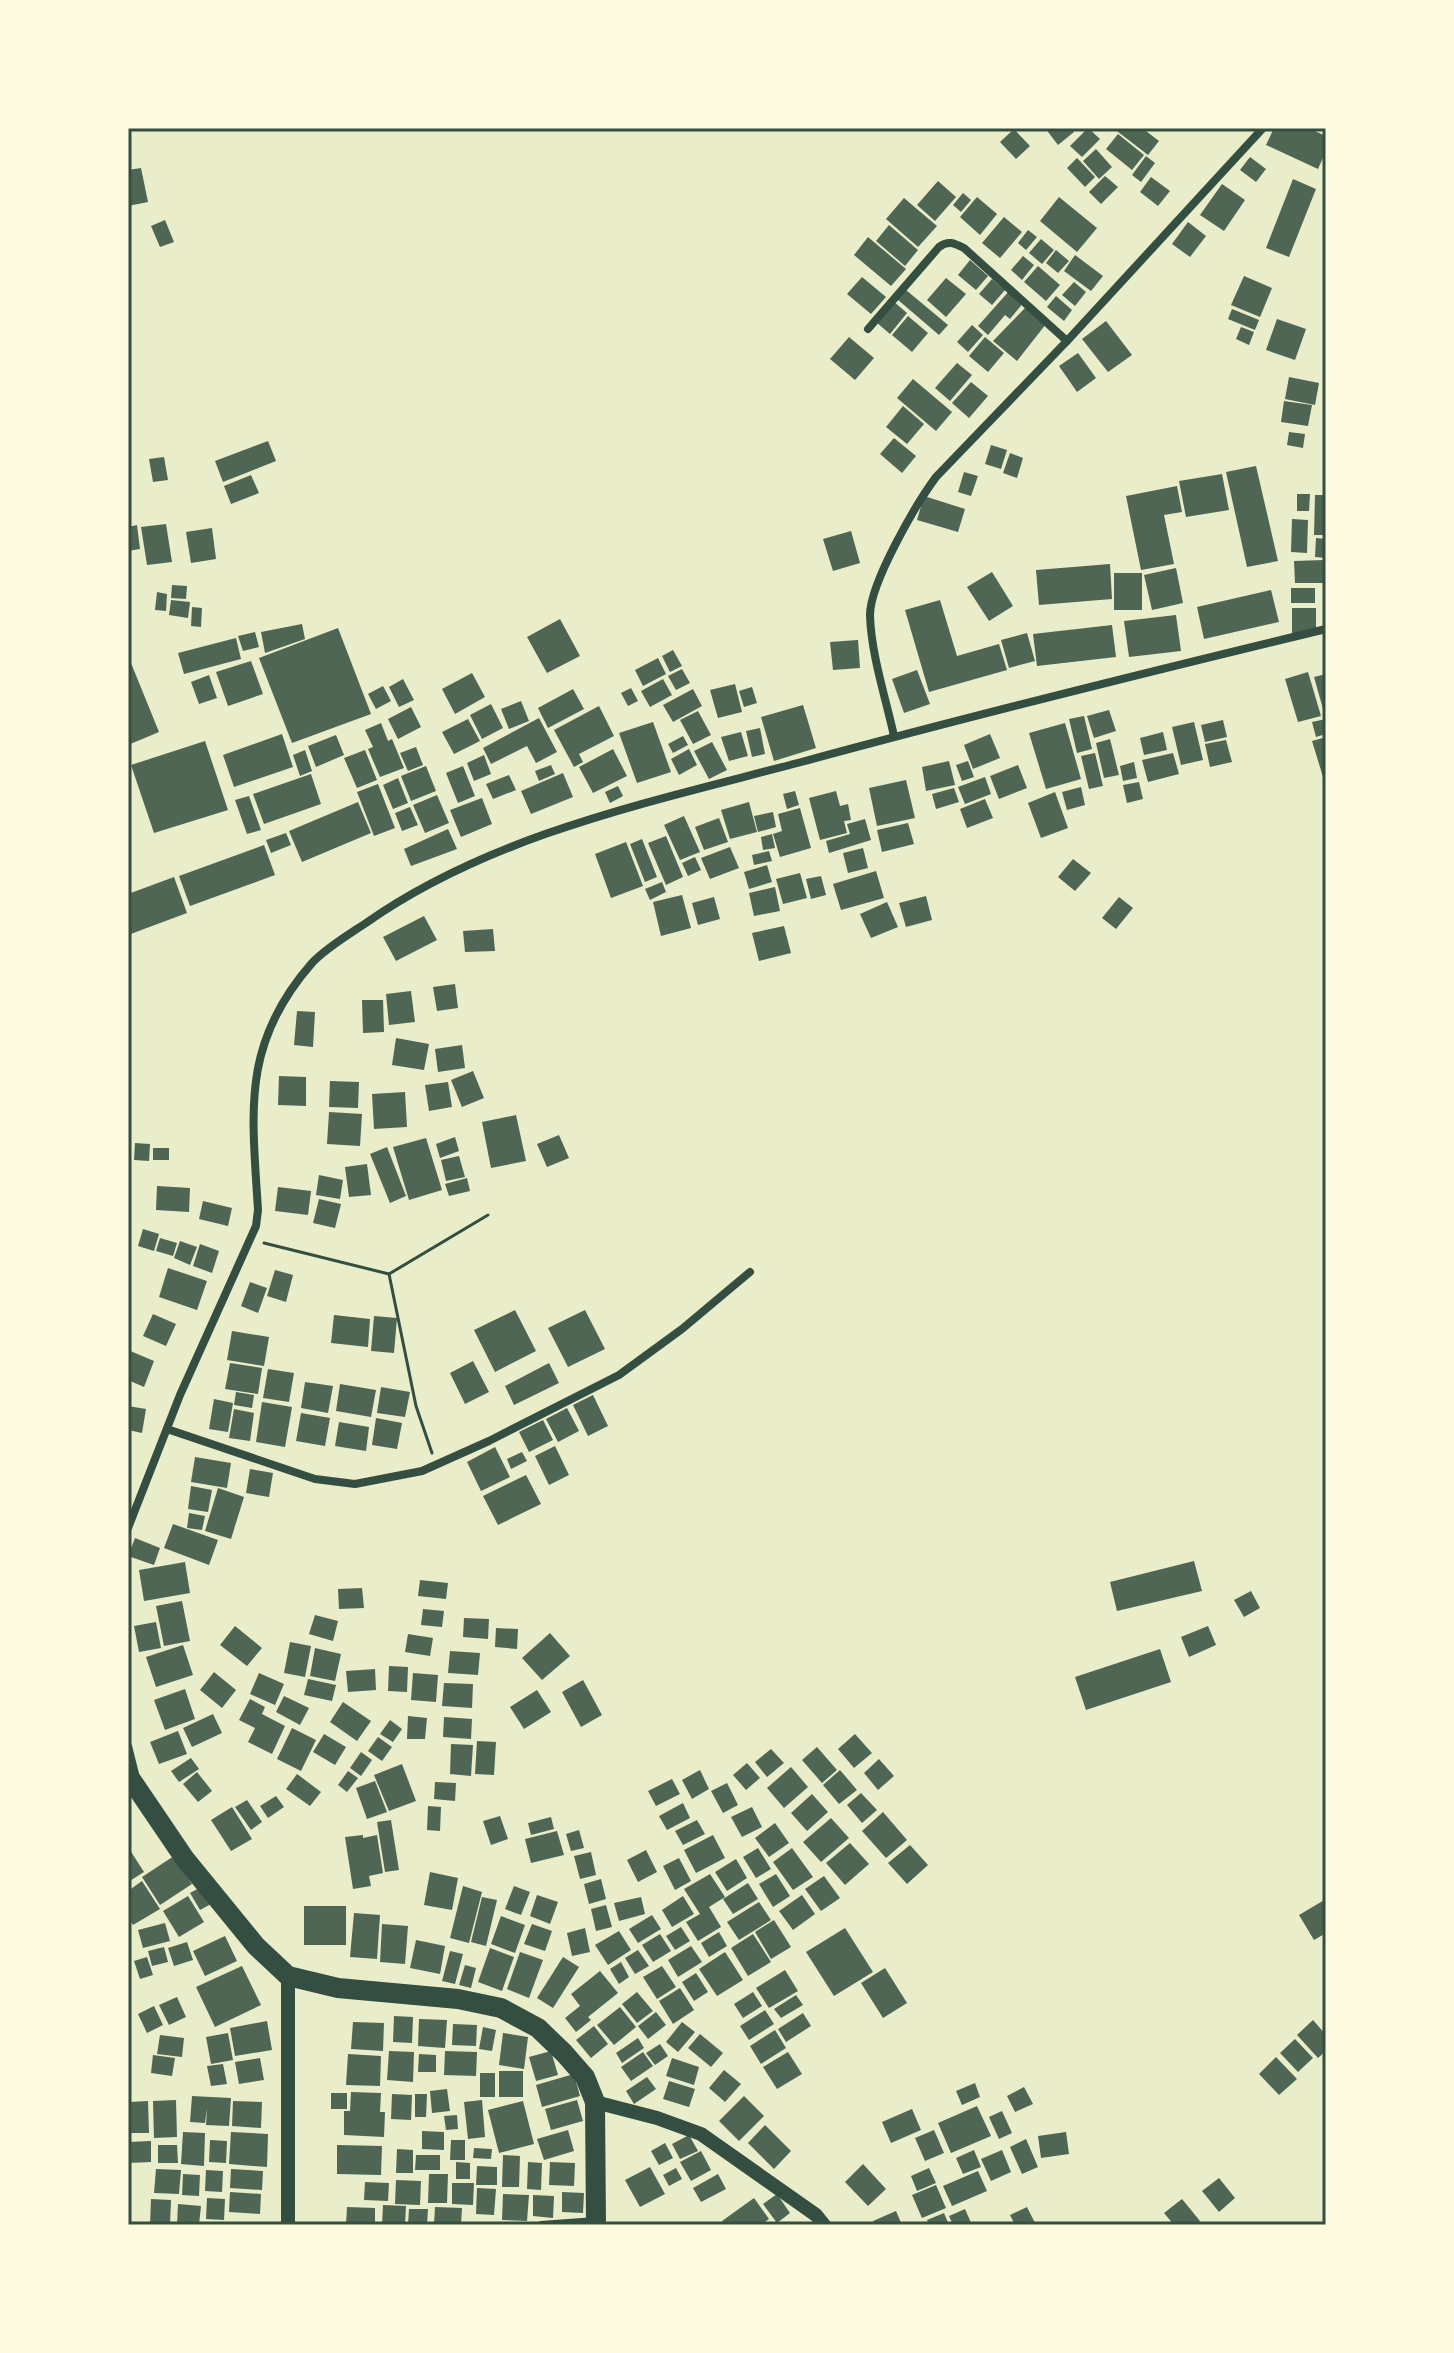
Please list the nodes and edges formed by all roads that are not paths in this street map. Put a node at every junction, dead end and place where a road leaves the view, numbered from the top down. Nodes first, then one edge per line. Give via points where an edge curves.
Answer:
1 (1263, 128) edge
2 (868, 329) dead end
3 (1067, 341) junction
4 (1326, 629) edge
5 (894, 736) junction
6 (750, 1272) dead end
7 (167, 1429) junction
8 (128, 1528) edge
9 (128, 1746) edge
10 (133, 1781) edge
11 (288, 1976) junction
12 (595, 2102) junction
13 (596, 2223) edge
14 (288, 2225) edge
15 (541, 2225) edge
16 (824, 2225) edge

1 - 3 street
2 - 3 street via 939,247 953,242
3 - 5 street via 936,477 874,591 872,631
4 - 5 street
5 - 7 street via 616,812 488,856 407,894 314,961 271,1024 257,1065 252,1112 258,1210 251,1240
6 - 7 street via 619,1375 436,1467 355,1484 315,1479
7 - 8 street
9 - 10 street
10 - 11 highway via 185,1859 256,1946
11 - 12 highway via 338,1988 501,2008 538,2028 564,2053 585,2077
11 - 14 street
12 - 13 highway
12 - 16 street via 701,2134
13 - 15 street

